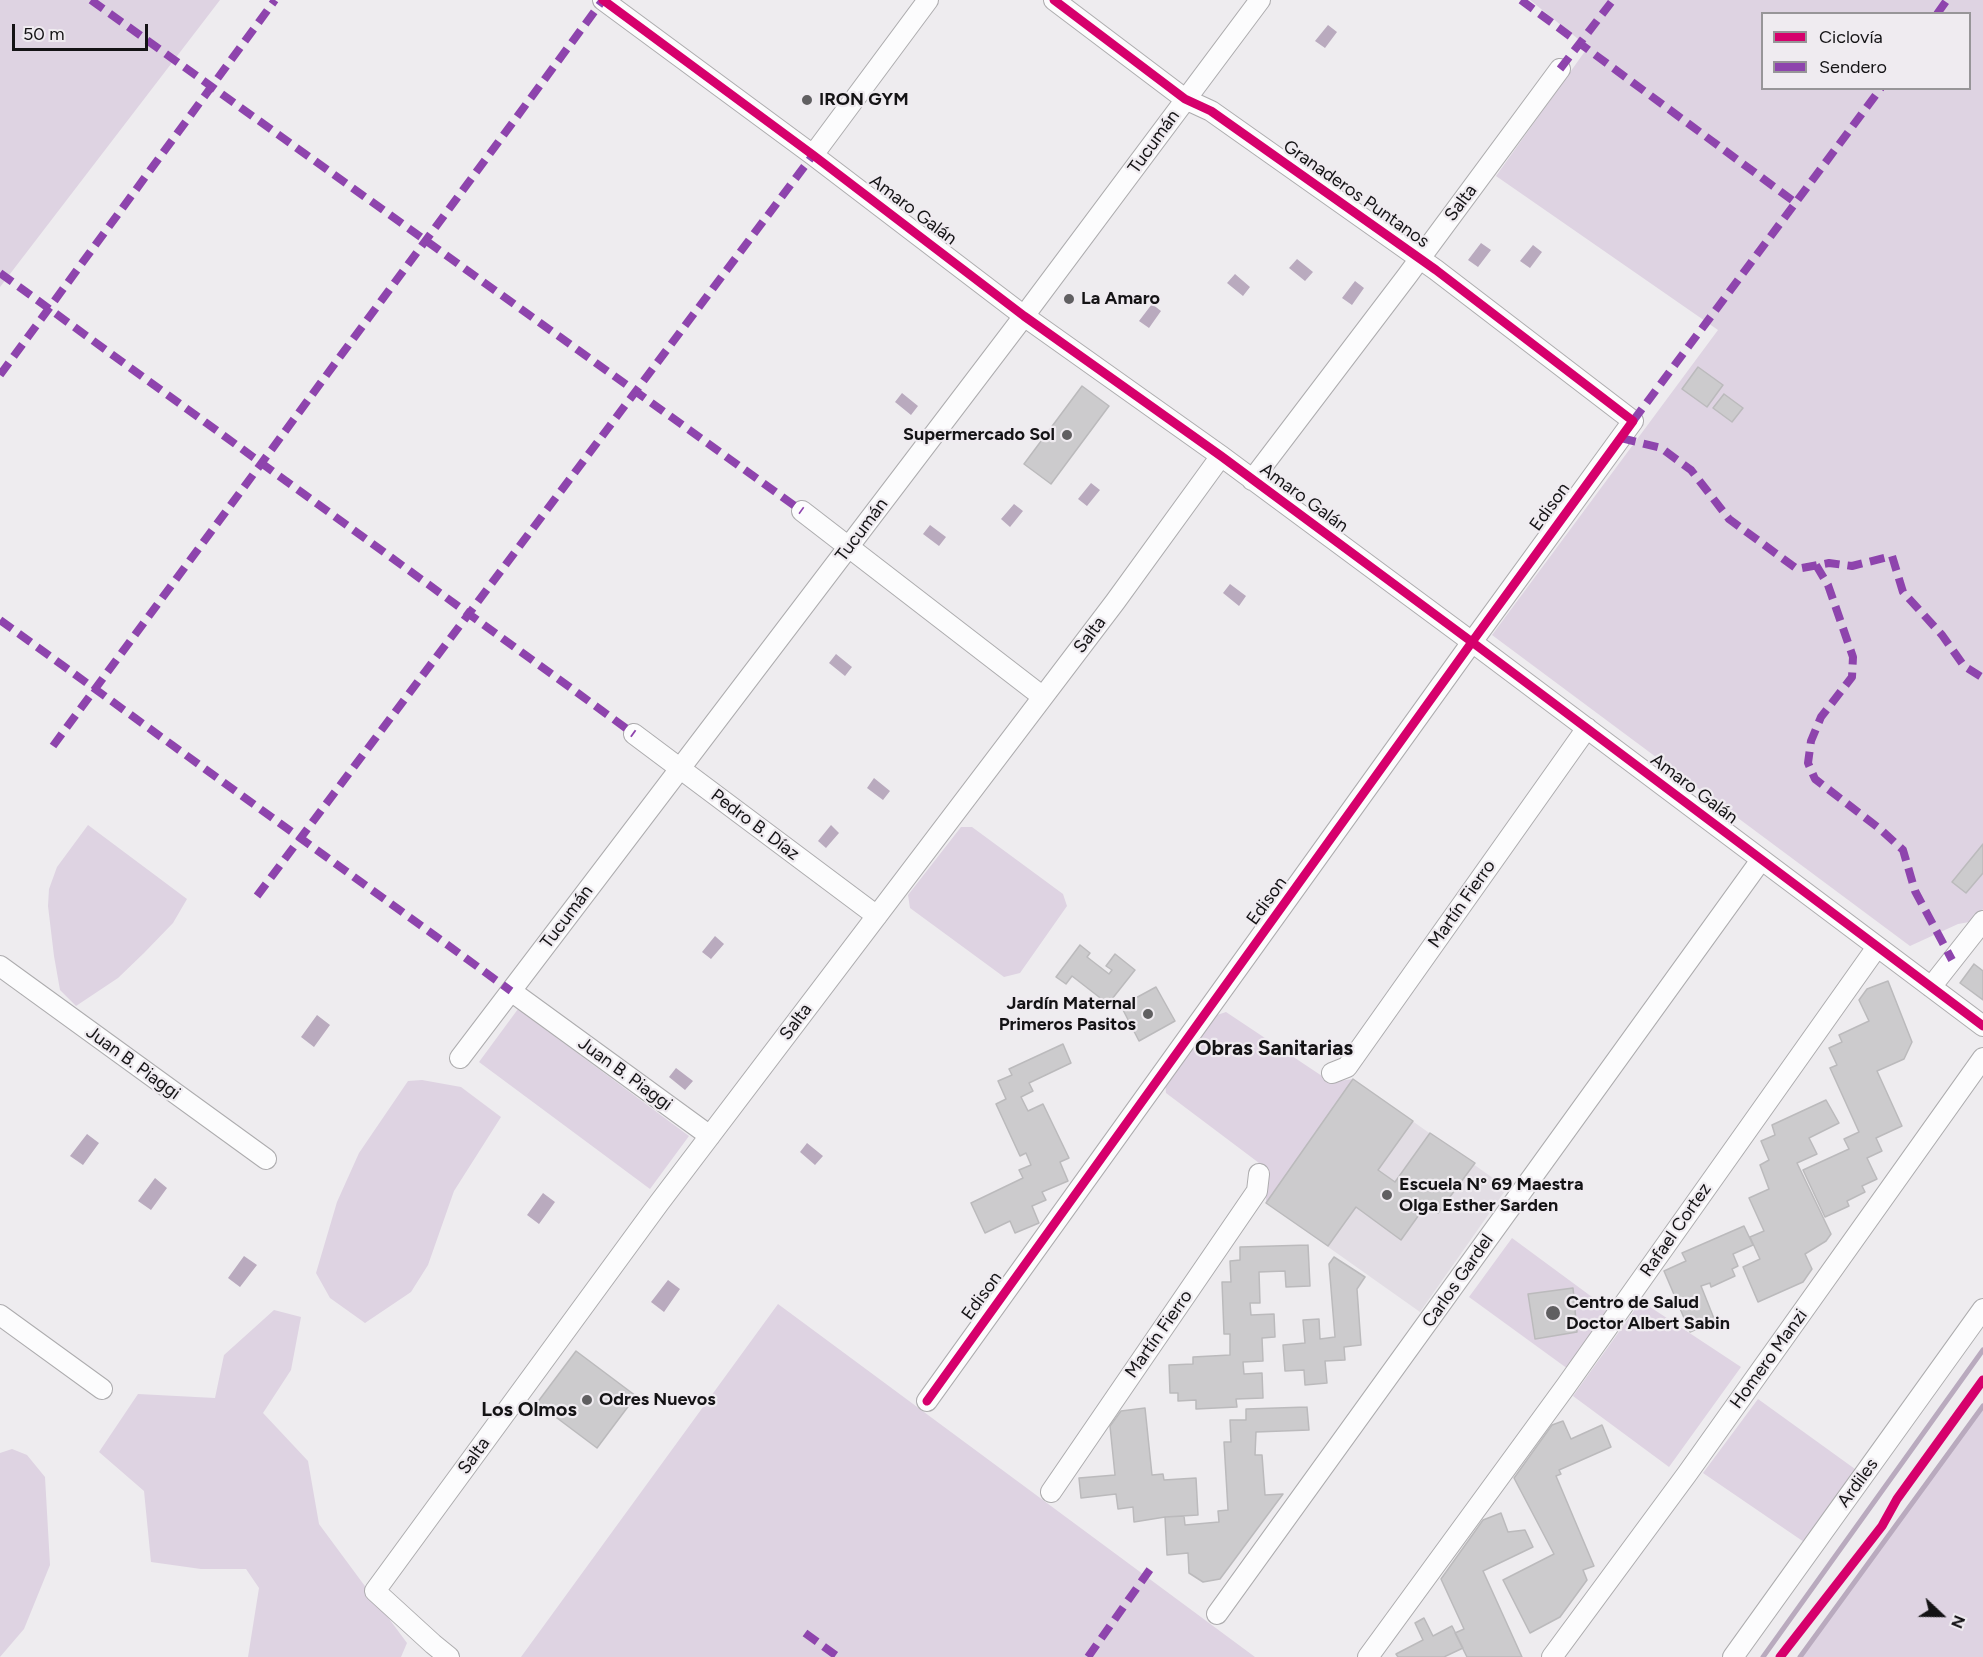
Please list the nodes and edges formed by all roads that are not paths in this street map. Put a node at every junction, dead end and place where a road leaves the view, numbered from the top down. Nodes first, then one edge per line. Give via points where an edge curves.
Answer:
1 (603, 0) edge
2 (928, 0) edge
3 (1054, 0) edge
4 (1260, 0) edge
5 (1560, 69) dead end
6 (1185, 99) junction
7 (813, 155) junction
8 (1419, 259) junction
9 (1024, 316) junction
10 (1634, 421) joint
11 (1221, 456) junction
12 (1252, 480) junction
13 (802, 511) dead end
14 (849, 546) junction
15 (1472, 642) junction
16 (1043, 697) junction
17 (1587, 728) junction
18 (634, 734) dead end
19 (680, 769) junction
20 (1761, 860) junction
21 (877, 916) junction
22 (1983, 921) edge
23 (1877, 946) junction
24 (0, 966) edge
25 (1931, 987) junction
26 (510, 992) junction
27 (1983, 1026) edge
28 (460, 1058) dead end
29 (1983, 1058) edge
30 (1332, 1073) dead end
31 (710, 1136) junction
32 (266, 1159) dead end
33 (1259, 1174) dead end
34 (1983, 1309) edge
35 (0, 1315) edge
36 (102, 1389) dead end
37 (927, 1401) dead end
38 (1051, 1492) dead end
39 (1217, 1614) dead end
40 (428, 1651) edge
41 (449, 1657) edge
42 (1368, 1657) edge
43 (1552, 1657) edge
44 (1733, 1657) edge

1 - 7 street, Amaro Galán
2 - 7 street
3 - 6 street, Granaderos Puntanos
4 - 6 street, Tucumán
5 - 8 street, Salta
6 - 8 street, Granaderos Puntanos via 1211,111
6 - 9 street, Tucumán
7 - 9 street, Amaro Galán
8 - 10 street, Granaderos Puntanos
8 - 12 street, Salta
9 - 11 street, Amaro Galán
9 - 14 street, Tucumán
10 - 15 street, Edison
11 - 12 street, Amaro Galán
11 - 16 street, Salta
12 - 15 street, Amaro Galán
13 - 14 street
14 - 16 street
14 - 19 street, Tucumán
15 - 17 street, Amaro Galán
15 - 37 street, Edison
16 - 21 street, Salta
17 - 20 street, Amaro Galán
17 - 30 street, Martín Fierro via 1347,1066
18 - 19 street, Pedro B. Díaz
19 - 21 street, Pedro B. Díaz
19 - 26 street, Tucumán
20 - 23 street, Amaro Galán
20 - 39 street, Carlos Gardel
21 - 31 street, Salta
22 - 25 street
23 - 25 street, Amaro Galán
23 - 42 street, Rafael Cortez via 1566,1386
24 - 32 street, Juan B. Piaggi
25 - 27 street, Amaro Galán
26 - 28 street, Tucumán
26 - 31 street, Juan B. Piaggi
29 - 43 street, Homero Manzi
31 - 40 street, Salta via 375,1590
33 - 38 street, Martín Fierro via 1257,1191
34 - 44 street, Ardiles
35 - 36 street
40 - 41 street

